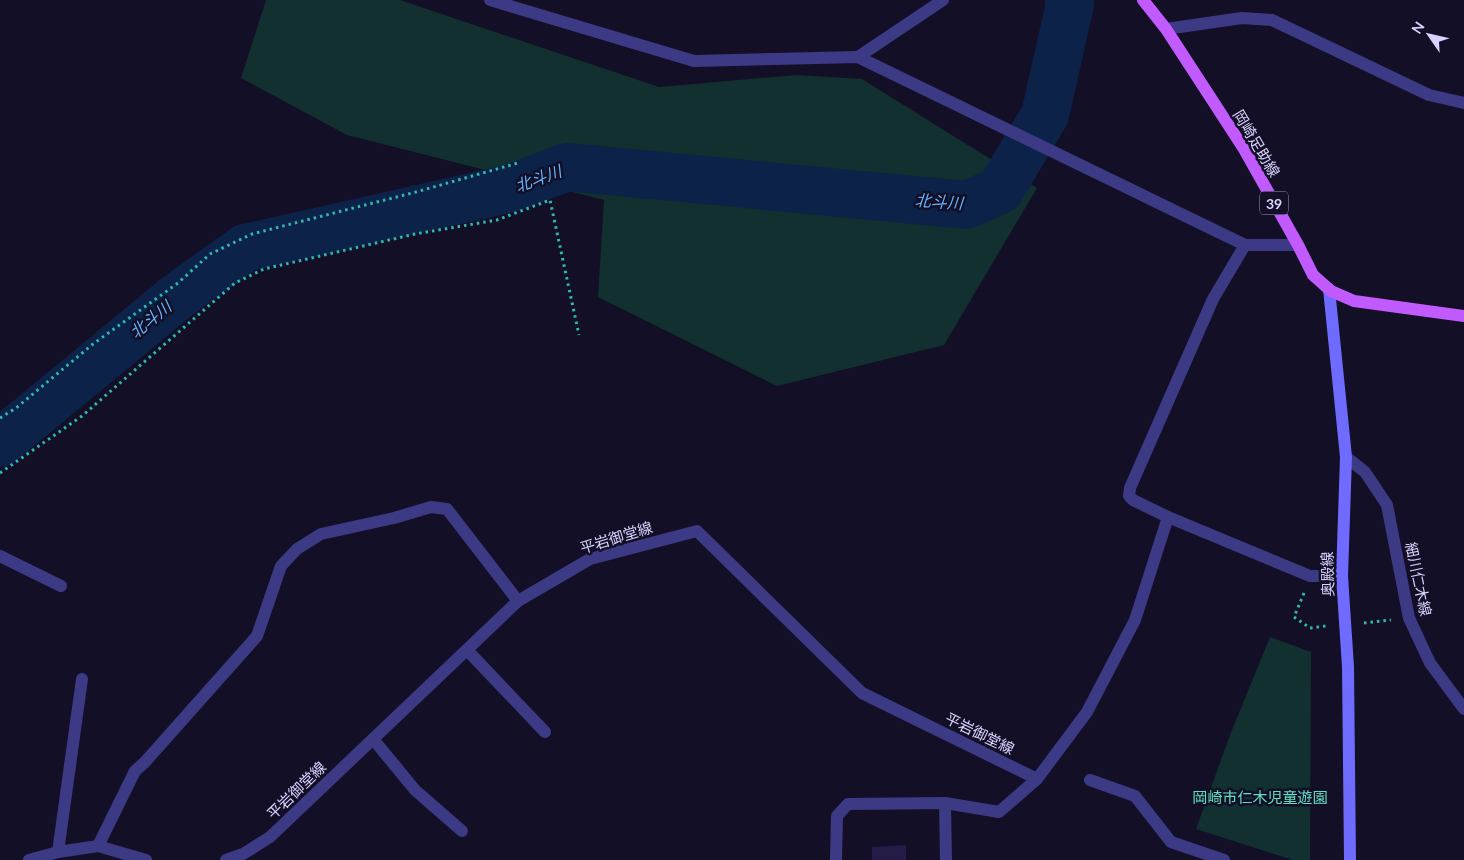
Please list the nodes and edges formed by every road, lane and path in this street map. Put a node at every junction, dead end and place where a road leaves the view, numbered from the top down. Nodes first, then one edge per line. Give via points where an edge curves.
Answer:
1 (490, 0) edge
2 (942, 0) edge
3 (1143, 0) edge
4 (1166, 29) junction
5 (858, 57) junction
6 (1464, 103) edge
7 (518, 163) dead end
8 (1245, 245) junction
9 (1298, 245) junction
10 (1329, 289) junction
11 (1464, 316) edge
12 (579, 335) dead end
13 (0, 418) edge
14 (1346, 457) junction
15 (0, 474) edge
16 (1168, 517) junction
17 (0, 556) edge
18 (1342, 576) junction
19 (61, 586) dead end
20 (518, 601) junction
21 (466, 650) junction
22 (82, 679) dead end
23 (1464, 709) edge
24 (545, 732) dead end
25 (373, 739) junction
26 (1037, 779) junction
27 (1090, 780) dead end
28 (945, 803) junction
29 (462, 831) dead end
30 (98, 846) junction
31 (58, 852) junction
32 (29, 860) edge
33 (146, 860) edge
34 (226, 860) edge
35 (836, 860) edge
36 (946, 860) edge
37 (1224, 860) edge
38 (1350, 860) edge

1 - 5 street via 694,61
2 - 5 street
3 - 4 main road, 岡崎足助線 / 39
4 - 6 street via 1242,18 1272,20 1429,95
4 - 9 main road, 岡崎足助線 / 39 via 1244,149
5 - 8 street
7 - 13 path via 252,234 210,254 178,283
8 - 9 street
8 - 16 street via 1213,299 1130,488 1129,496 1133,500
9 - 10 main road, 岡崎足助線 / 39 via 1312,274
10 - 11 main road, 岡崎足助線 / 39 via 1354,300
10 - 14 street, 奥殿線
12 - 15 path via 550,200 497,220 415,234 264,269 235,283 82,416
14 - 18 street, 奥殿線
14 - 23 street, 細川仁木線 via 1365,472 1387,505 1409,618 1430,663
16 - 18 street via 1310,576
16 - 26 street via 1135,620 1088,712
17 - 19 street
18 - 38 street, 奥殿線 via 1348,667
20 - 21 street, 平岩御堂線
20 - 26 street, 平岩御堂線 via 590,559 697,531 862,693
20 - 30 street via 447,509 431,507 321,534 297,549 281,566 257,636 152,756 135,771
21 - 24 street
21 - 25 street, 平岩御堂線
22 - 31 street
25 - 29 street via 415,790
25 - 34 street, 平岩御堂線 via 270,837 243,854
26 - 28 street via 999,812
27 - 37 street via 1135,796 1171,842
28 - 35 street via 848,804 837,816
28 - 36 street
30 - 31 street
30 - 33 street
31 - 32 street

